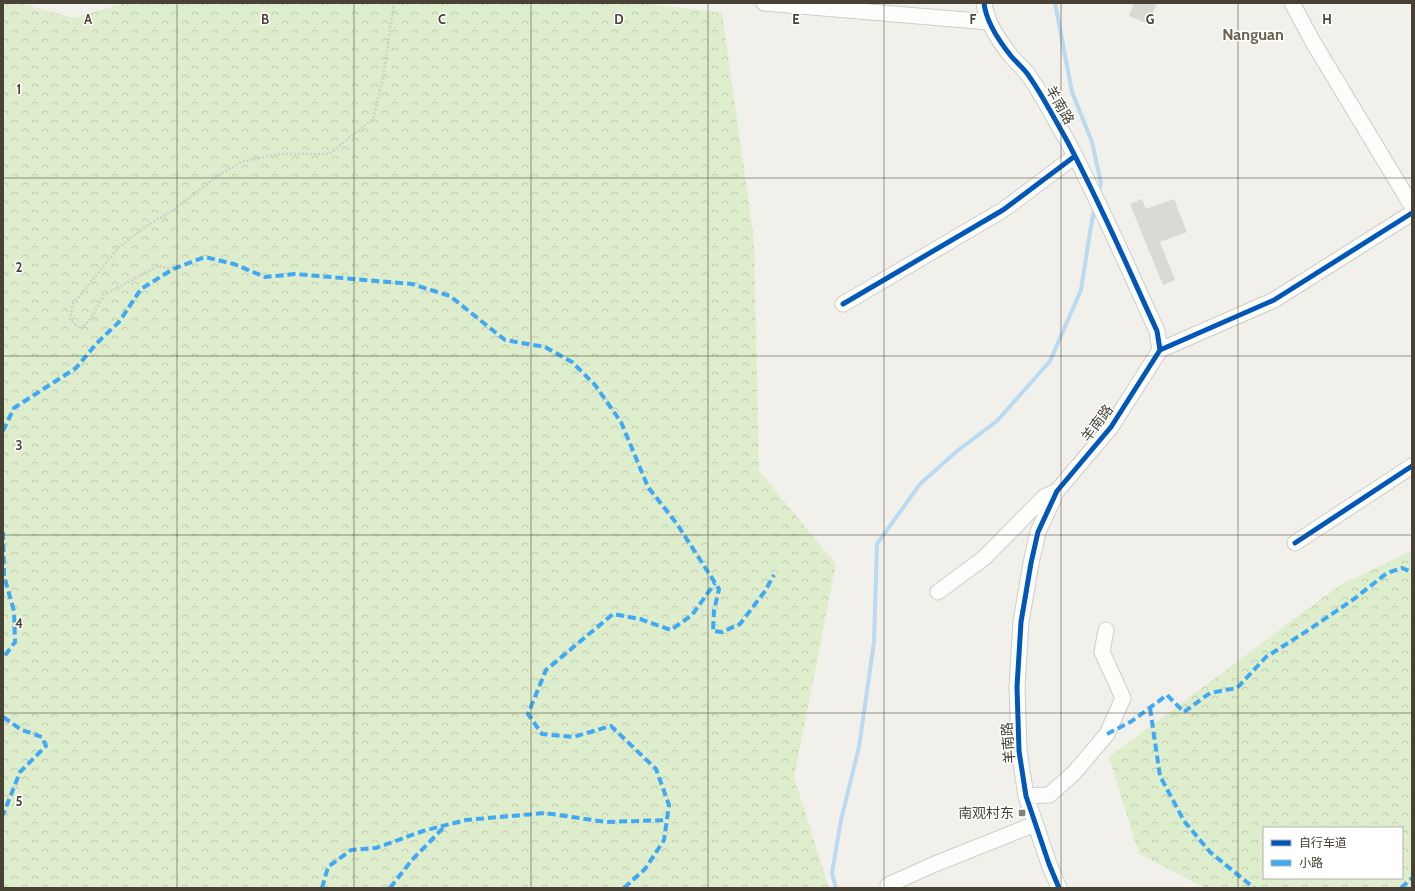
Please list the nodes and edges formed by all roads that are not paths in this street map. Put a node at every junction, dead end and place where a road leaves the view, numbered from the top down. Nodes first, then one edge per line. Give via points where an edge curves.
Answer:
1 (764, 3) edge
2 (984, 3) edge
3 (1292, 3) edge
4 (990, 22) junction
5 (1075, 156) junction
6 (1412, 206) edge
7 (1412, 213) edge
8 (843, 304) dead end
9 (1160, 350) junction
10 (1412, 466) edge
11 (1057, 491) junction
12 (1295, 543) dead end
13 (938, 592) dead end
14 (1106, 630) dead end
15 (1026, 796) junction
16 (1035, 824) junction
17 (888, 885) dead end
18 (1059, 888) edge

1 - 4 street
2 - 4 street, 羊南路
3 - 6 street
4 - 5 street, 羊南路 via 1011,56 1026,71
5 - 8 street via 1003,210
5 - 9 street, 羊南路 via 1157,331
7 - 9 street via 1274,300
9 - 11 street, 羊南路 via 1111,427
10 - 12 street
11 - 13 street via 1044,497 984,558
11 - 15 street, 羊南路 via 1038,532 1021,622 1017,687 1019,751
14 - 15 street via 1102,652 1123,698 1107,734 1074,773 1049,795
15 - 16 street, 羊南路
16 - 17 street
16 - 18 street, 羊南路

